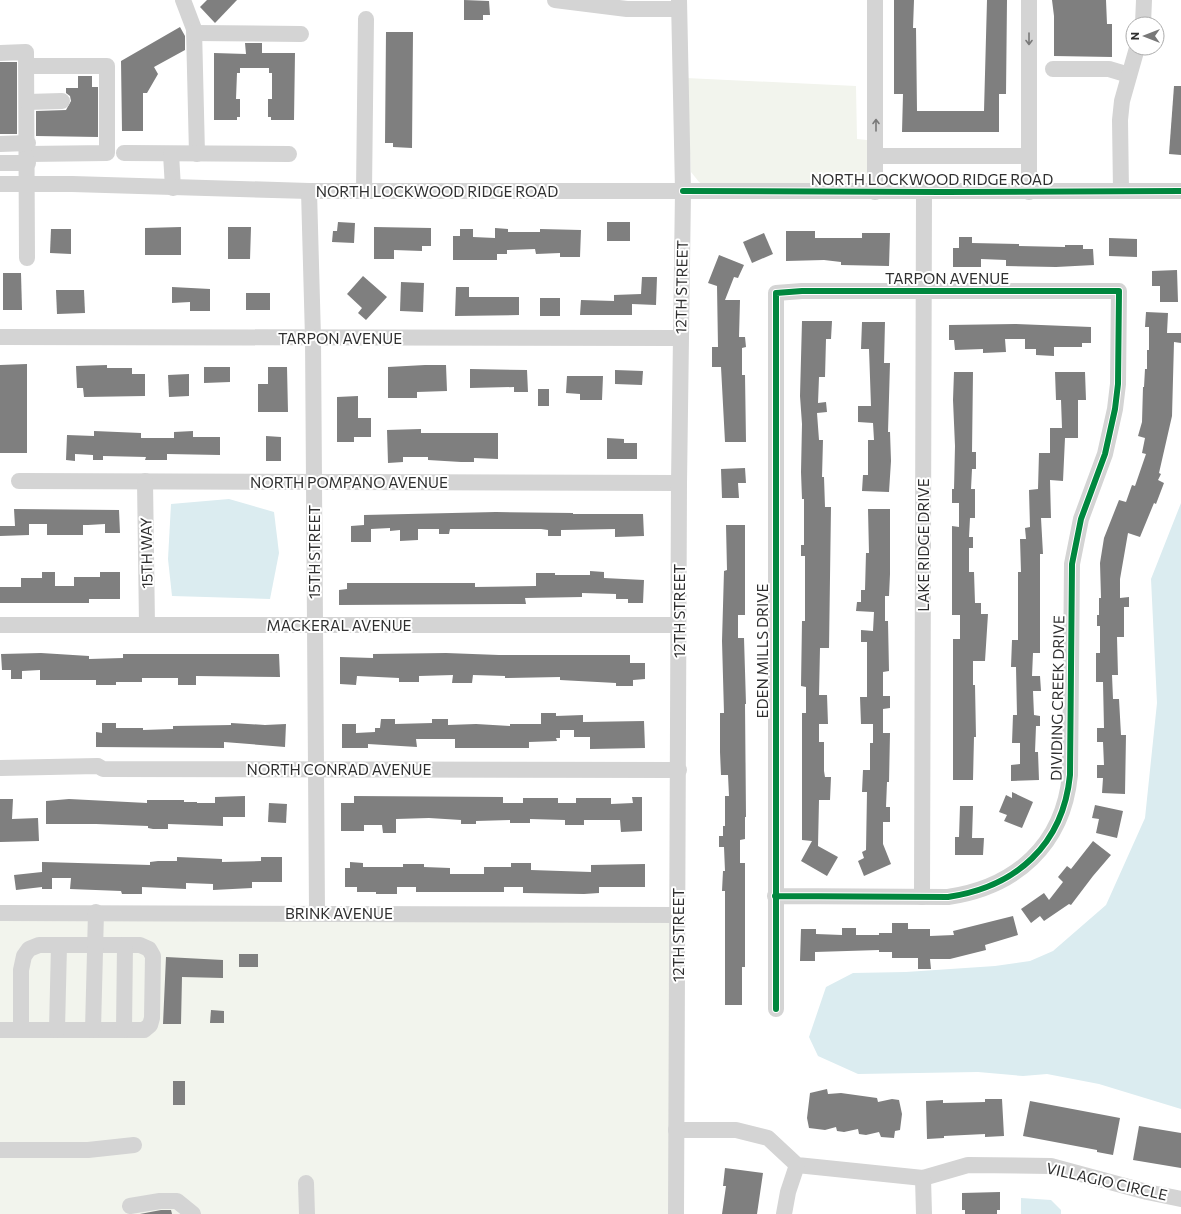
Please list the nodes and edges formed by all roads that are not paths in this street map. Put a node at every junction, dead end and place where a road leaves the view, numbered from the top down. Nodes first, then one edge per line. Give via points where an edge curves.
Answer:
1 (183, 0) edge
2 (555, 0) edge
3 (875, 0) edge
4 (1029, 0) edge
5 (1144, 0) edge
6 (679, 4) edge
7 (1143, 16) edge
8 (366, 20) dead end
9 (195, 33) junction
10 (301, 34) dead end
11 (0, 53) edge
12 (1135, 56) edge
13 (26, 66) junction
14 (1053, 69) dead end
15 (1129, 75) junction
16 (62, 101) dead end
17 (27, 102) junction
18 (0, 144) edge
19 (124, 153) dead end
20 (28, 154) junction
21 (171, 154) junction
22 (197, 154) junction
23 (289, 154) dead end
24 (876, 156) junction
25 (1029, 156) junction
26 (0, 163) edge
27 (0, 184) edge
28 (28, 184) junction
29 (173, 188) junction
30 (683, 191) junction
31 (1121, 191) junction
32 (1181, 191) edge
33 (309, 192) junction
34 (364, 192) junction
35 (875, 192) junction
36 (924, 192) junction
37 (1029, 192) junction
38 (27, 258) dead end
39 (923, 291) junction
40 (1119, 291) joint
41 (776, 293) joint
42 (0, 337) edge
43 (313, 338) junction
44 (680, 338) junction
45 (19, 481) dead end
46 (146, 481) junction
47 (314, 482) junction
48 (679, 483) junction
49 (0, 625) edge
50 (147, 625) junction
51 (314, 625) junction
52 (678, 625) junction
53 (0, 768) edge
54 (316, 769) junction
55 (679, 770) junction
56 (775, 896) junction
57 (922, 897) junction
58 (96, 912) junction
59 (317, 912) junction
60 (0, 913) edge
61 (678, 915) junction
62 (59, 945) junction
63 (95, 945) junction
64 (125, 945) junction
65 (776, 1009) dead end
66 (0, 1030) edge
67 (21, 1030) junction
68 (57, 1030) junction
69 (93, 1030) junction
70 (124, 1030) junction
71 (676, 1130) junction
72 (134, 1145) dead end
73 (0, 1150) edge
74 (796, 1165) junction
75 (923, 1178) junction
76 (306, 1182) dead end
77 (1181, 1199) edge
78 (130, 1206) dead end
79 (193, 1214) edge
80 (307, 1214) edge
81 (676, 1214) edge
82 (784, 1214) edge
83 (924, 1214) edge

1 - 9 street via 192,18
2 - 6 street, 12TH STREET via 628,9
24 -> 3 street, NORTH LOCKWOOD RIDGE ROAD
4 -> 25 street, NORTH LOCKWOOD RIDGE ROAD
5 - 7 street
6 - 30 street, 12TH STREET
8 - 34 street
9 - 10 street
9 - 22 street
11 - 13 street via 26,52
12 - 15 street
13 - 17 street
13 - 20 street via 107,66 107,153
14 - 15 street via 1110,69
15 - 31 street via 1120,120
16 - 17 street
17 - 20 street
18 - 20 street
19 - 21 street
20 - 26 street
20 - 28 street
21 - 22 street
21 - 29 street
22 - 23 street
24 - 25 street
24 - 35 street, NORTH LOCKWOOD RIDGE ROAD
25 - 37 street, NORTH LOCKWOOD RIDGE ROAD
27 - 28 street, NORTH LOCKWOOD RIDGE ROAD
28 - 29 street, NORTH LOCKWOOD RIDGE ROAD
28 - 38 street
29 - 33 street, NORTH LOCKWOOD RIDGE ROAD
30 - 34 street, NORTH LOCKWOOD RIDGE ROAD
30 - 35 street, NORTH LOCKWOOD RIDGE ROAD
30 - 44 street, 12TH STREET
31 - 32 street, NORTH LOCKWOOD RIDGE ROAD
31 - 37 street, NORTH LOCKWOOD RIDGE ROAD
33 - 34 street, NORTH LOCKWOOD RIDGE ROAD
33 - 43 street, 15TH STREET
35 - 36 street, NORTH LOCKWOOD RIDGE ROAD
36 - 37 street, NORTH LOCKWOOD RIDGE ROAD
36 - 39 street, LAKE RIDGE DRIVE
39 - 40 street, TARPON AVENUE
39 - 41 street, TARPON AVENUE via 802,290
39 - 57 street, LAKE RIDGE DRIVE
40 - 57 street, DIVIDING CREEK DRIVE via 1118,384 1115,409 1105,454 1081,519 1072,564 1070,775 1065,806 1044,845 1008,878 967,894
41 - 56 street, EDEN MILLS DRIVE
42 - 43 street, TARPON AVENUE
43 - 44 street, TARPON AVENUE
43 - 47 street, 15TH STREET
44 - 48 street, 12TH STREET
45 - 46 street, NORTH POMPANO AVENUE
46 - 47 street, NORTH POMPANO AVENUE
46 - 50 street, 15TH WAY
47 - 48 street, NORTH POMPANO AVENUE
47 - 51 street, 15TH STREET
48 - 52 street, 12TH STREET
49 - 50 street, MACKERAL AVENUE
50 - 51 street, MACKERAL AVENUE
51 - 52 street, MACKERAL AVENUE
51 - 54 street, 15TH STREET
52 - 55 street, 12TH STREET
53 - 54 street, NORTH CONRAD AVENUE via 98,766 103,769
54 - 55 street, NORTH CONRAD AVENUE
54 - 59 street, 15TH STREET
55 - 61 street, 12TH STREET
56 - 57 street, DIVIDING CREEK DRIVE
56 - 65 street, EDEN MILLS DRIVE
58 - 59 street, BRINK AVENUE
58 - 60 street, BRINK AVENUE
58 - 63 street
59 - 61 street, BRINK AVENUE
61 - 71 street, 12TH STREET
62 - 63 street
62 - 67 street via 39,945 29,949 24,956
62 - 68 street
63 - 64 street
63 - 69 street
64 - 70 street
64 - 70 street via 149,948 153,956 150,1026 144,1030
66 - 67 street
67 - 68 street
68 - 69 street
69 - 70 street
71 - 74 street via 736,1130 768,1138
71 - 81 street, 12TH STREET
72 - 73 street via 88,1150
74 - 75 street, VILLAGIO CIRCLE
74 - 82 street
75 - 77 street, VILLAGIO CIRCLE via 968,1165 1051,1166
75 - 83 street
76 - 80 street
78 - 79 street via 177,1201

